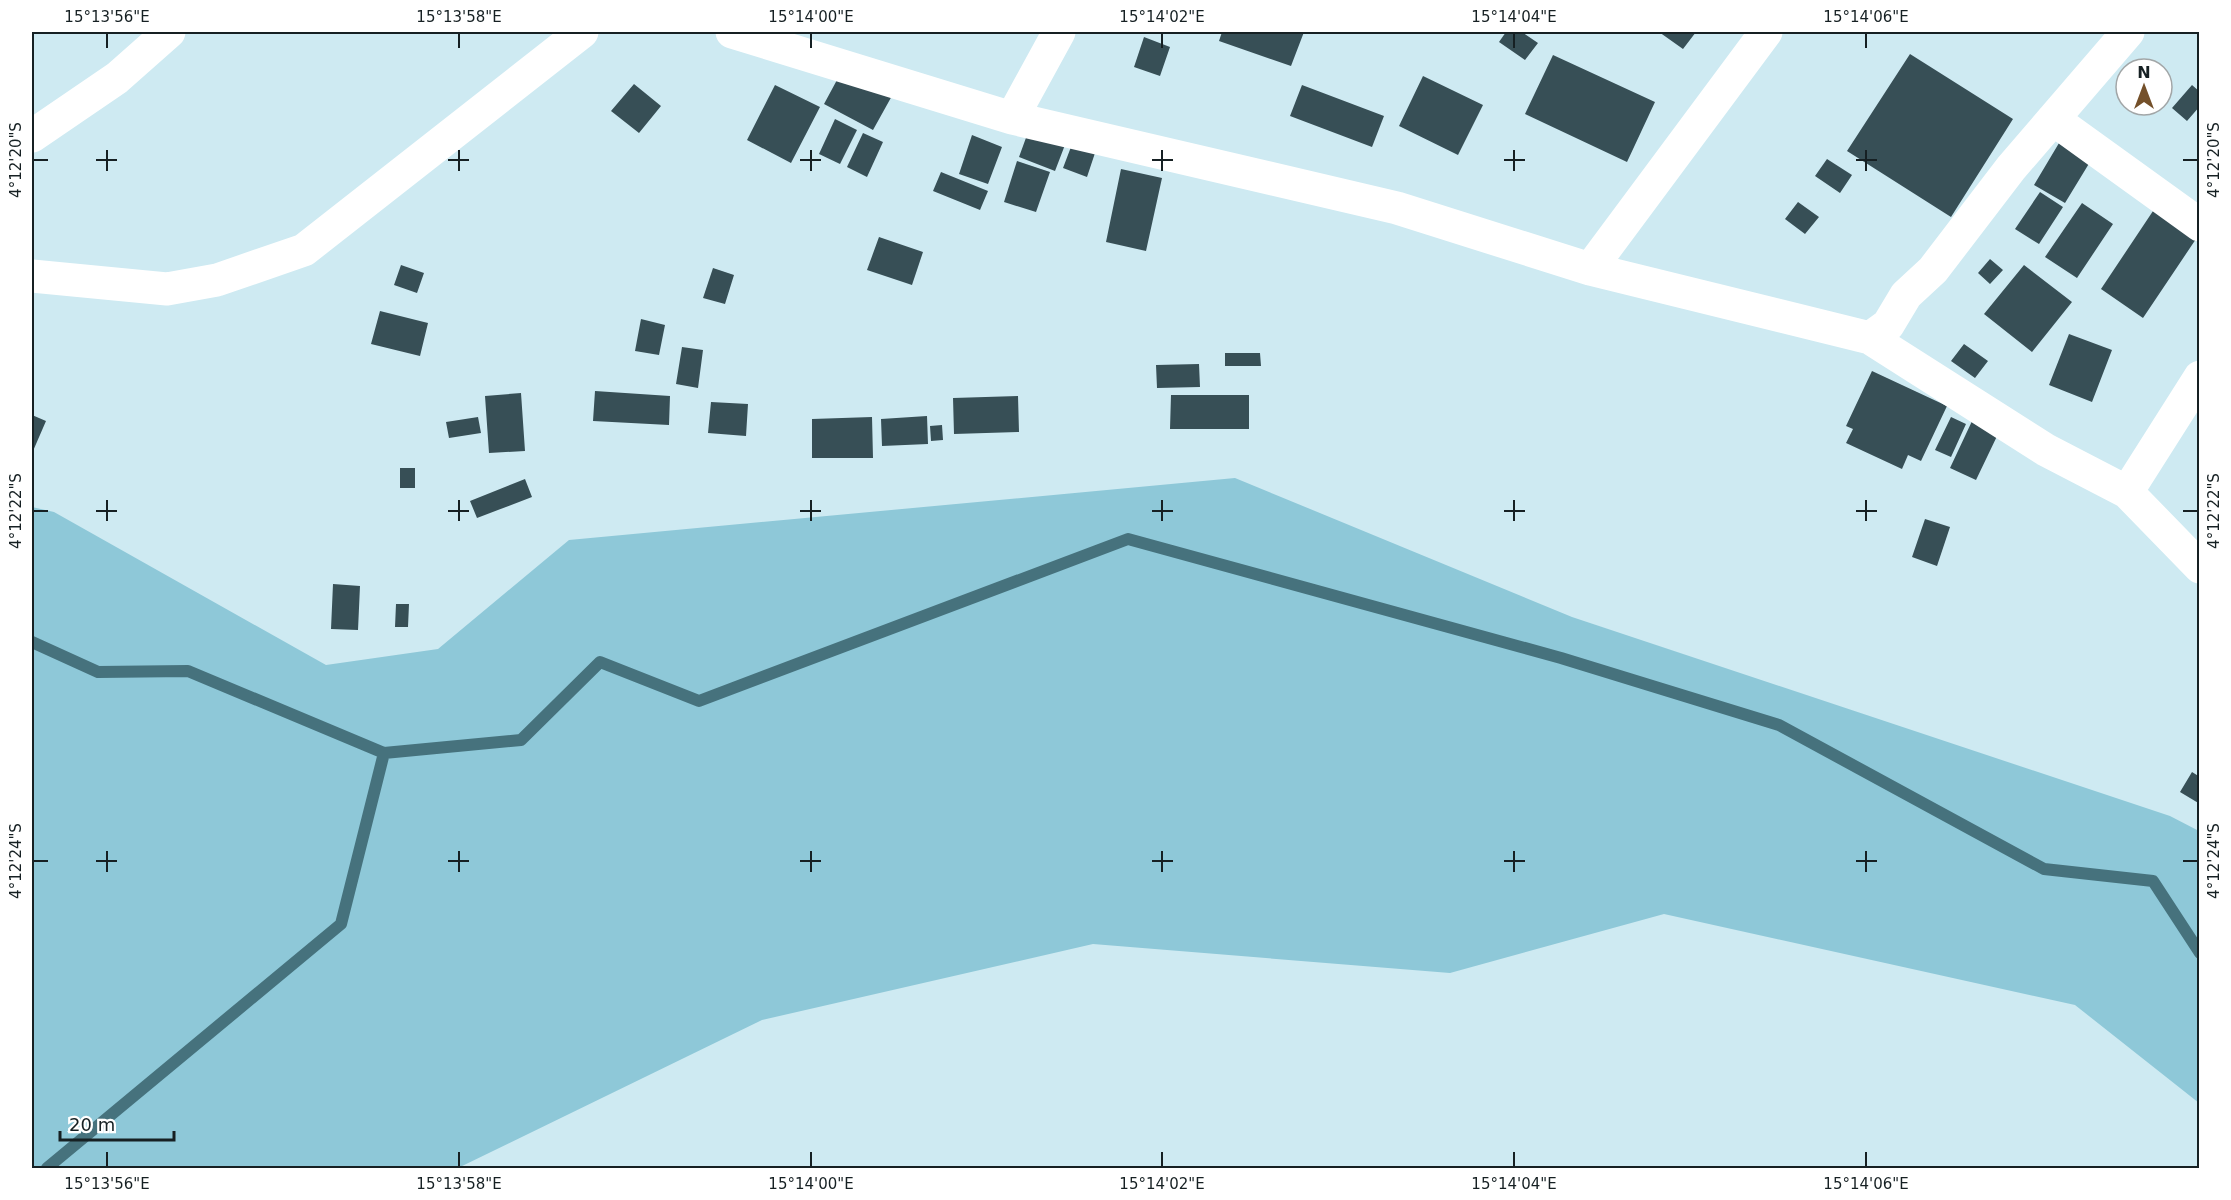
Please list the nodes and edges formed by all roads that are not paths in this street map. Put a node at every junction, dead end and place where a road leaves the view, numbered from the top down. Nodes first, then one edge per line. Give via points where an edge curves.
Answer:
1 (169, 32) edge
2 (582, 32) edge
3 (732, 32) edge
4 (1059, 32) edge
5 (1766, 32) edge
6 (2128, 32) edge
7 (1012, 118) junction
8 (2052, 119) junction
9 (32, 136) edge
10 (2199, 225) edge
11 (1590, 269) junction
12 (32, 276) edge
13 (1870, 338) junction
14 (2199, 377) edge
15 (2127, 492) junction
16 (2199, 567) edge

1 - 9 street via 117,78
2 - 12 street via 304,250 217,280 167,289
3 - 7 street
4 - 7 street
5 - 11 street
6 - 8 street
7 - 11 street via 1397,208
8 - 10 street
8 - 13 street via 1933,270 1906,295 1888,325
11 - 13 street
13 - 15 street via 2046,450
14 - 15 street
15 - 16 street

